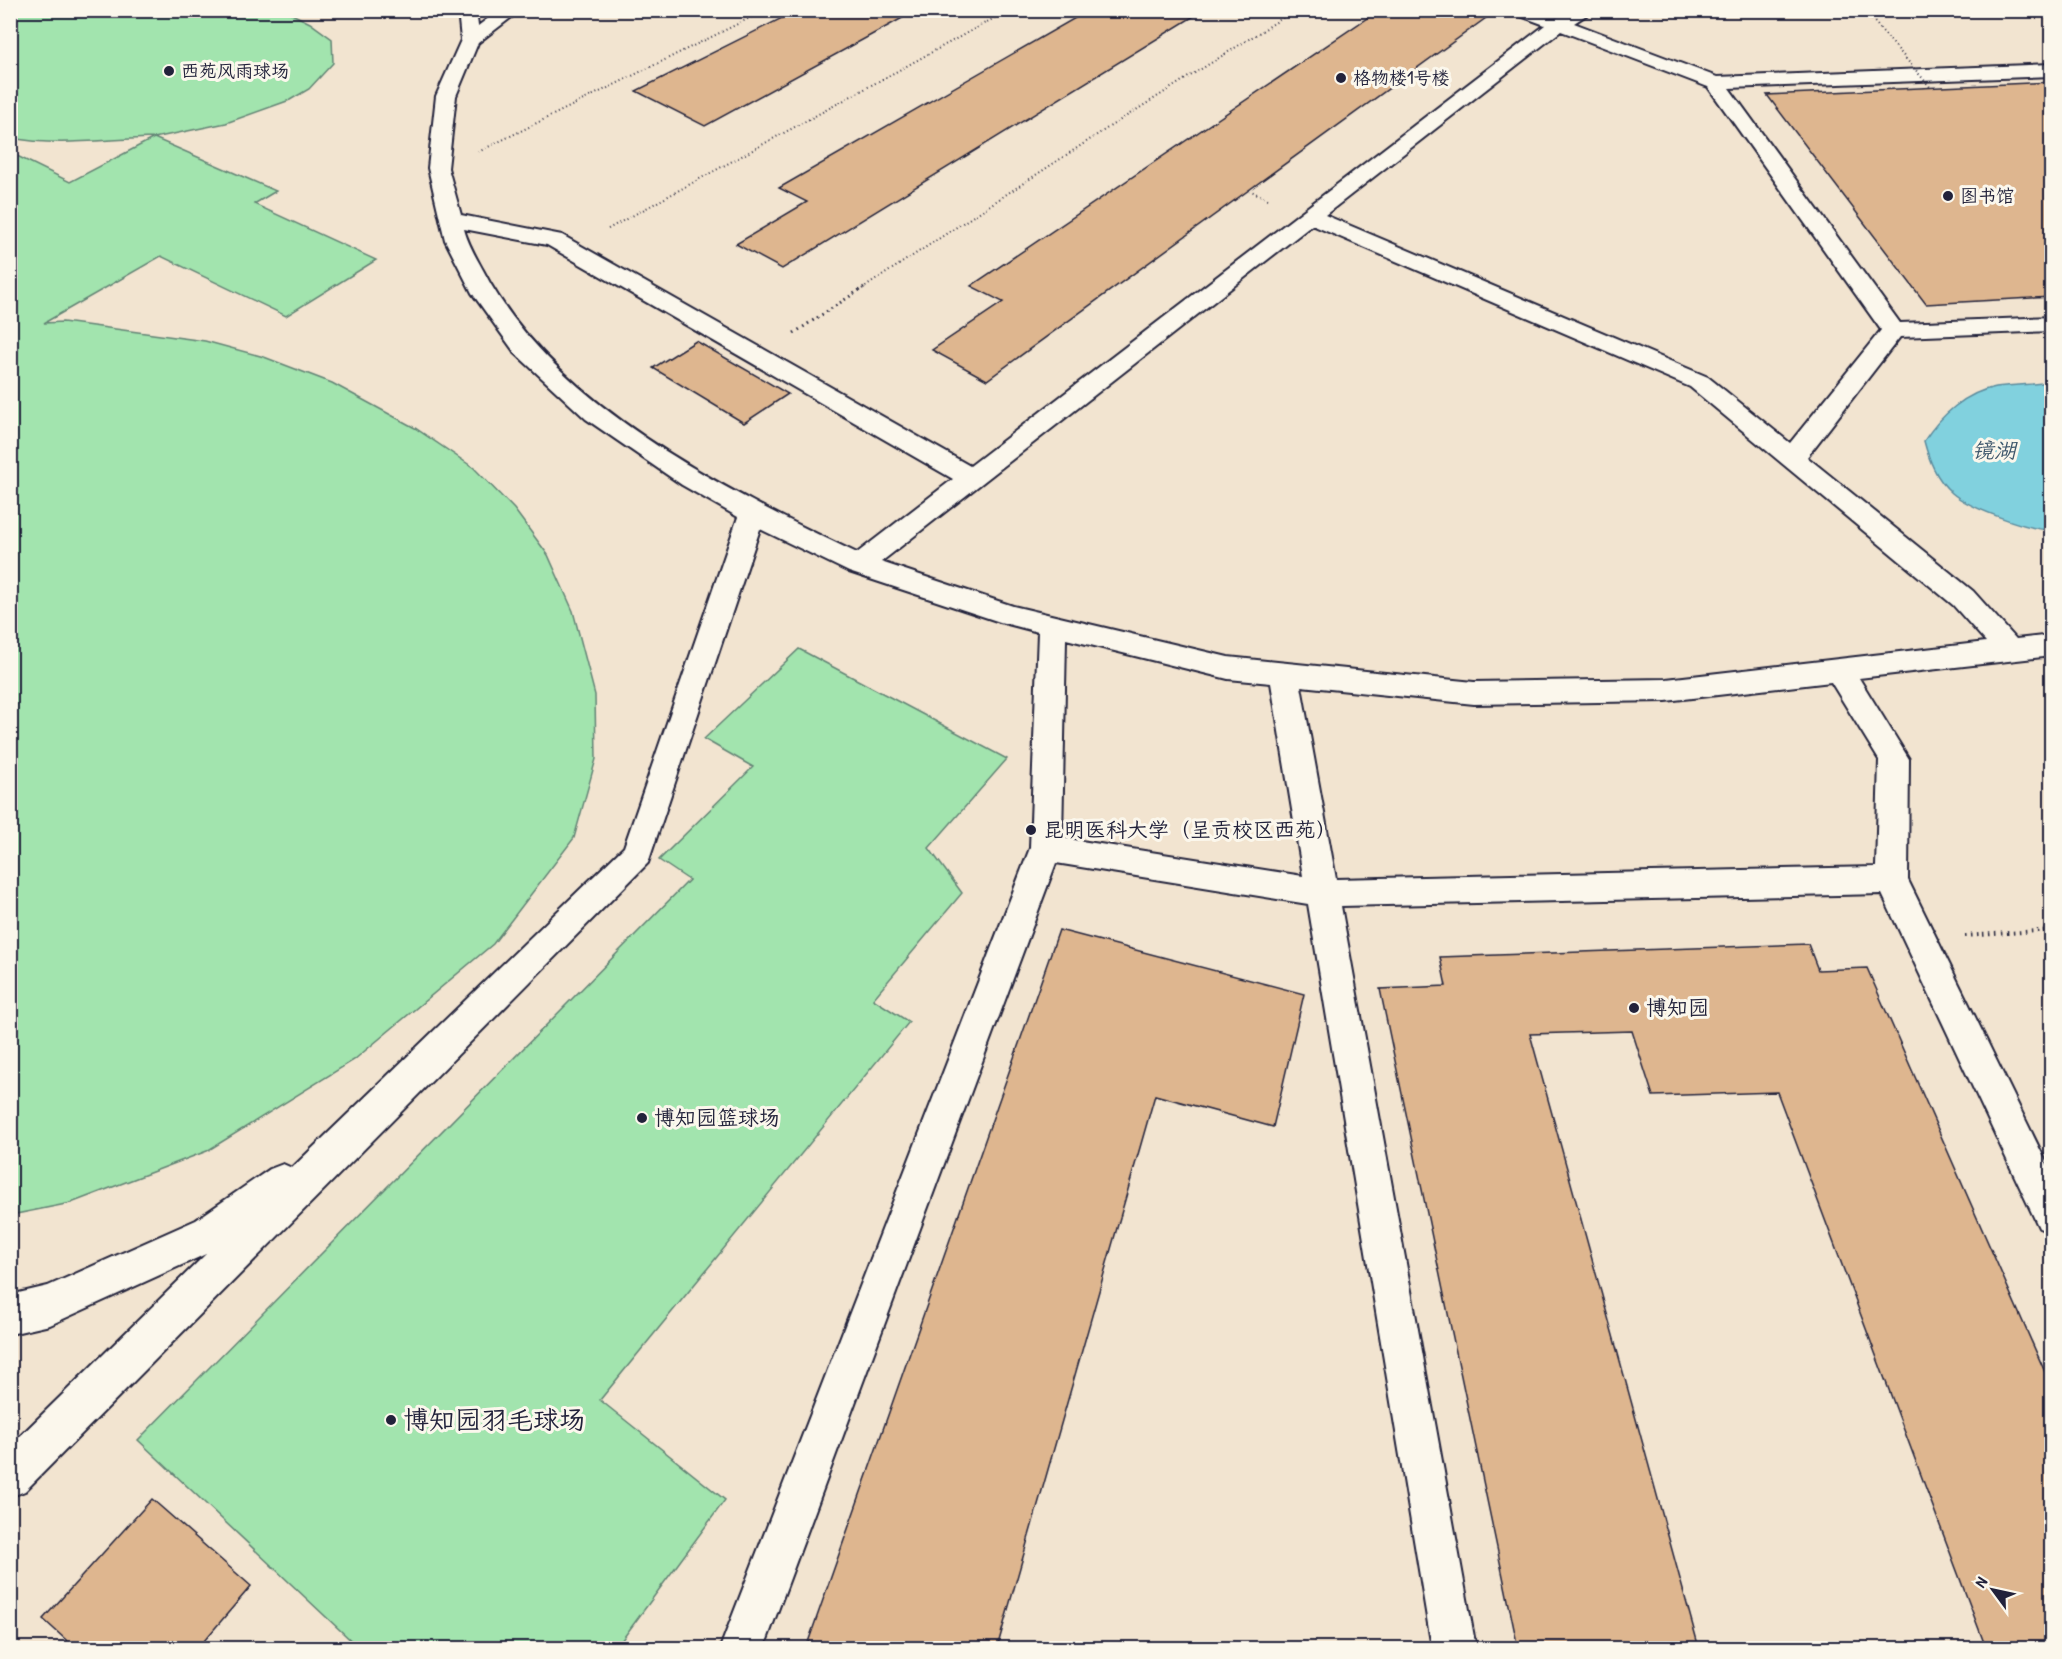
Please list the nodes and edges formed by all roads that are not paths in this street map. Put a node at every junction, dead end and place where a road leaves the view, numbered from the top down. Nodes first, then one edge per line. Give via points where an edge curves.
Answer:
1 (467, 10) edge
2 (512, 10) edge
3 (1522, 10) edge
4 (1585, 10) edge
5 (1560, 23) junction
6 (470, 40) junction
7 (2052, 70) edge
8 (1715, 83) junction
9 (1311, 217) junction
10 (451, 220) junction
11 (2052, 324) edge
12 (1893, 330) junction
13 (1792, 458) junction
14 (972, 478) junction
15 (752, 514) junction
16 (859, 565) junction
17 (1052, 626) junction
18 (2052, 645) edge
19 (2009, 650) junction
20 (1839, 670) junction
21 (1284, 673) junction
22 (1046, 848) junction
23 (1892, 880) junction
24 (1322, 893) junction
25 (346, 1140) junction
26 (2052, 1215) edge
27 (10, 1315) edge
28 (10, 1476) edge
29 (742, 1648) edge
30 (1454, 1648) edge

1 - 6 lane
2 - 6 lane
3 - 5 lane
4 - 5 lane
5 - 8 lane
5 - 9 lane
6 - 10 lane via 446,96 438,168
7 - 8 lane
8 - 12 lane
9 - 13 lane via 1699,382
9 - 14 lane
10 - 14 lane via 554,240
10 - 15 lane via 456,240 483,293 523,348 595,413 691,479
11 - 12 lane
12 - 13 lane
13 - 19 lane via 1963,598
14 - 16 lane
15 - 16 lane
15 - 25 lane via 637,854
16 - 17 lane
17 - 21 lane via 1228,668
17 - 22 lane
18 - 19 lane
19 - 20 lane
20 - 21 lane via 1666,690 1474,693
20 - 23 lane via 1894,759
21 - 24 lane
22 - 24 lane
22 - 29 lane
23 - 24 lane
23 - 26 lane
24 - 30 lane
25 - 27 lane via 209,1233 50,1305
25 - 28 lane

